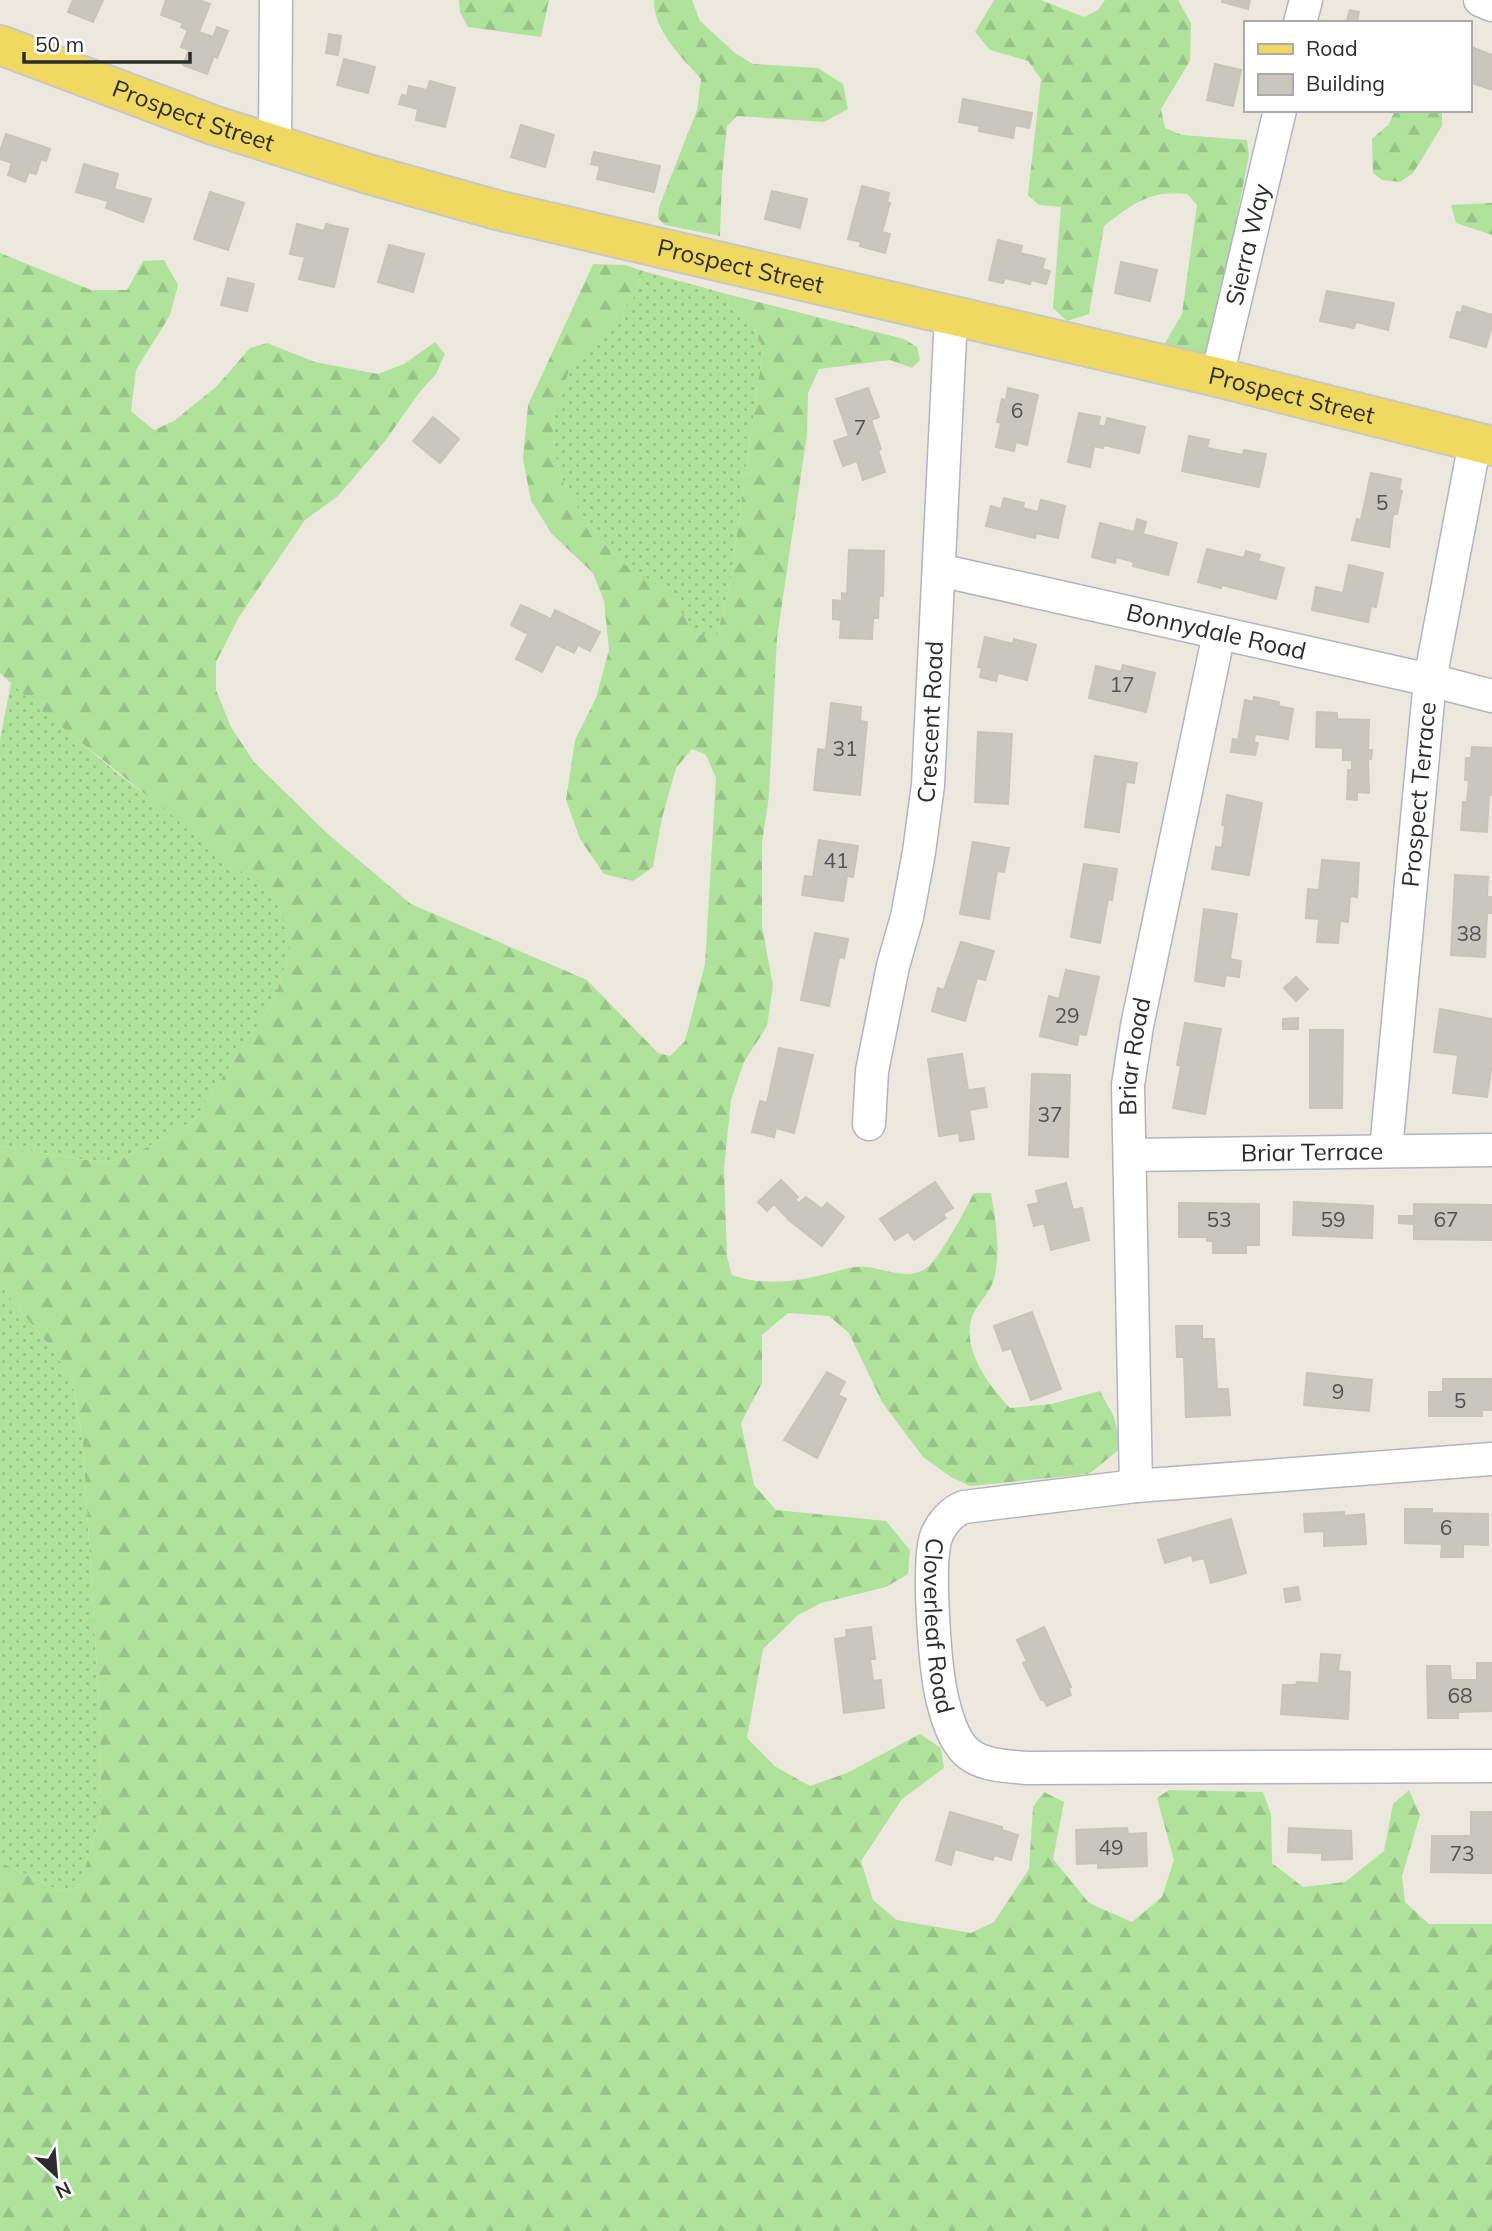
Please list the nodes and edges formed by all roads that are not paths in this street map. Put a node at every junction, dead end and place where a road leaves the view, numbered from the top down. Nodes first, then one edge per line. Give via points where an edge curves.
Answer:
1 (276, 0) edge
2 (1306, 0) edge
3 (1480, 0) edge
4 (1492, 5) edge
5 (1301, 21) edge
6 (0, 45) edge
7 (1280, 112) edge
8 (275, 145) junction
9 (951, 316) junction
10 (1217, 377) junction
11 (1484, 444) edge
12 (939, 570) junction
13 (1219, 633) junction
14 (1430, 680) junction
15 (1492, 696) edge
16 (869, 1124) dead end
17 (1386, 1150) junction
18 (1492, 1150) edge
19 (1130, 1155) junction
20 (1492, 1459) edge
21 (1136, 1486) junction
22 (1492, 1766) edge

1 - 8 street
2 - 5 street
3 - 4 street
6 - 8 main road, Prospect Street
7 - 10 street, Sierra Way
8 - 9 main road, Prospect Street via 497,210
9 - 10 main road, Prospect Street
9 - 12 street, Crescent Road
10 - 11 main road, Prospect Street
11 - 14 street, Prospect Terrace
12 - 13 street, Bonnydale Road
12 - 16 street, Crescent Road via 928,785 907,917 872,1071
13 - 14 street, Bonnydale Road
13 - 19 street, Briar Road via 1137,1026 1128,1084
14 - 15 street, Bonnydale Road
14 - 17 street, Prospect Terrace
17 - 18 street, Briar Terrace
17 - 19 street, Briar Terrace
19 - 21 street, Briar Road
20 - 21 street, Cloverleaf Road
21 - 22 street, Cloverleaf Road via 964,1507 944,1522 931,1564 939,1681 952,1727 970,1756 999,1766 1026,1768

